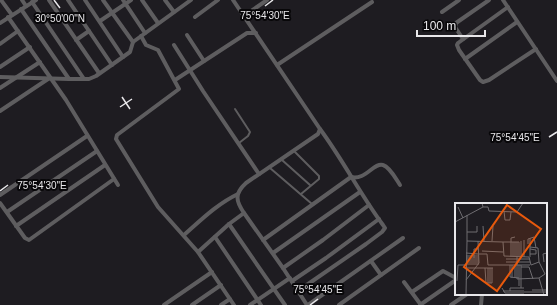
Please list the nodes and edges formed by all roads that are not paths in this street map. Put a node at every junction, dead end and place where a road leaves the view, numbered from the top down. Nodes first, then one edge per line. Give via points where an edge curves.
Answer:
1 (1, 0) edge
2 (22, 0) edge
3 (49, 0) edge
4 (68, 0) edge
5 (85, 0) edge
6 (104, 0) edge
7 (130, 0) edge
8 (142, 0) edge
9 (165, 0) edge
10 (191, 0) edge
11 (218, 0) edge
12 (233, 0) edge
13 (267, 0) edge
14 (459, 0) edge
15 (489, 0) edge
16 (502, 0) edge
17 (34, 1) edge
18 (124, 2) edge
19 (372, 2) dead end
20 (26, 6) junction
21 (508, 7) junction
22 (21, 9) junction
23 (174, 12) junction
24 (442, 12) dead end
25 (112, 13) junction
26 (10, 16) junction
27 (244, 16) junction
28 (195, 17) dead end
29 (100, 21) junction
30 (0, 22) edge
31 (517, 22) junction
32 (158, 23) junction
33 (18, 31) junction
34 (89, 31) junction
35 (143, 34) junction
36 (187, 34) dead end
37 (256, 34) junction
38 (463, 39) junction
39 (76, 40) junction
40 (133, 42) junction
41 (0, 44) edge
42 (174, 45) dead end
43 (30, 47) junction
44 (536, 49) junction
45 (123, 57) junction
46 (465, 59) junction
47 (204, 61) junction
48 (40, 62) junction
49 (112, 65) junction
50 (278, 65) junction
51 (0, 67) edge
52 (190, 70) junction
53 (99, 73) junction
54 (0, 77) edge
55 (16, 78) junction
56 (50, 79) junction
57 (69, 79) junction
58 (84, 79) junction
59 (175, 80) junction
60 (557, 81) edge
61 (0, 88) edge
62 (235, 109) dead end
63 (0, 111) edge
64 (320, 130) junction
65 (87, 136) junction
66 (239, 143) junction
67 (97, 151) junction
68 (293, 151) junction
69 (282, 159) junction
70 (105, 165) junction
71 (270, 167) junction
72 (260, 174) junction
73 (351, 177) junction
74 (114, 179) junction
75 (118, 185) dead end
76 (400, 185) dead end
77 (310, 186) junction
78 (360, 192) junction
79 (238, 194) junction
80 (300, 194) junction
81 (0, 195) edge
82 (0, 202) edge
83 (313, 205) junction
84 (369, 205) junction
85 (7, 212) junction
86 (244, 213) junction
87 (379, 219) junction
88 (229, 224) junction
89 (16, 226) junction
90 (184, 235) junction
91 (215, 237) junction
92 (404, 238) dead end
93 (263, 240) junction
94 (419, 248) dead end
95 (198, 252) junction
96 (273, 253) junction
97 (372, 261) junction
98 (283, 268) junction
99 (212, 272) junction
100 (381, 276) junction
101 (455, 278) edge
102 (291, 280) junction
103 (455, 280) edge
104 (404, 282) dead end
105 (221, 285) junction
106 (274, 288) junction
107 (298, 291) junction
108 (412, 292) junction
109 (466, 295) edge
110 (482, 295) edge
111 (230, 299) junction
112 (258, 300) junction
113 (164, 305) edge
114 (192, 305) edge
115 (221, 305) edge
116 (234, 305) edge
117 (250, 305) edge
118 (261, 305) edge
119 (285, 305) edge
120 (308, 305) edge
121 (339, 305) edge
122 (420, 305) edge
123 (451, 305) edge
124 (481, 305) edge

1 - 26 street
2 - 20 street
3 - 39 street
4 - 34 street
5 - 29 street
6 - 25 street
7 - 18 street
8 - 32 street
9 - 23 street
10 - 23 street
11 - 28 street
12 - 27 street
13 - 27 street
14 - 24 street
15 - 38 street via 456,23
16 - 21 street
17 - 20 street
17 - 58 street
18 - 25 street
18 - 35 street
19 - 50 street
20 - 22 street
21 - 31 street
21 - 38 street
22 - 26 street
22 - 57 street
23 - 32 street
25 - 29 street
25 - 40 street
26 - 30 street
26 - 33 street
27 - 37 street
29 - 45 street
31 - 44 street
31 - 46 street
32 - 35 street
33 - 41 street
33 - 43 street
34 - 39 street
34 - 49 street
35 - 40 street
35 - 59 street via 146,45 158,50
36 - 47 street
37 - 47 street via 246,33
37 - 50 street
38 - 46 street via 457,47
39 - 53 street
40 - 45 street via 131,51
42 - 52 street
43 - 48 street
43 - 51 street
44 - 46 street via 483,82
44 - 60 street
45 - 49 street
47 - 52 street
48 - 55 street
48 - 56 street
49 - 53 street
50 - 64 street
52 - 59 street
52 - 66 street
53 - 58 street
54 - 55 street
55 - 56 street
55 - 61 street
56 - 57 street
56 - 63 street
56 - 65 street
57 - 58 street
59 - 90 street via 179,87 178,91 119,133 116,139 158,207
62 - 66 lane via 250,132
64 - 68 street
64 - 73 street
65 - 67 street
65 - 81 street
66 - 72 street
67 - 70 street
67 - 85 street
68 - 69 street
68 - 77 lane via 319,176
69 - 71 street
69 - 77 lane
70 - 74 street
70 - 89 street
71 - 72 street
71 - 80 lane
72 - 79 street via 240,188
73 - 76 street via 359,178 379,165 384,165
73 - 78 street
73 - 83 street
74 - 75 street
74 - 89 street via 29,240
77 - 80 lane
78 - 84 street
78 - 96 street
79 - 86 street
79 - 90 street via 223,202
80 - 83 lane
82 - 85 street
83 - 93 street
84 - 87 street
84 - 98 street
85 - 89 street
86 - 88 street
86 - 93 street
87 - 102 street
87 - 107 street via 384,226 382,232
88 - 91 street
88 - 106 street
90 - 95 street
91 - 95 street
91 - 112 street
92 - 97 street
93 - 96 street
94 - 100 street
95 - 99 street
96 - 98 street
97 - 100 street
97 - 120 street
98 - 102 street
99 - 105 street
99 - 113 street
100 - 121 street
101 - 108 street via 443,271
102 - 106 street
102 - 107 street
103 - 122 street
104 - 108 street
105 - 111 street
105 - 114 street
106 - 112 street
106 - 119 street
107 - 120 street
108 - 122 street
109 - 123 street
110 - 124 street
111 - 115 street
111 - 116 street
112 - 117 street
112 - 118 street

